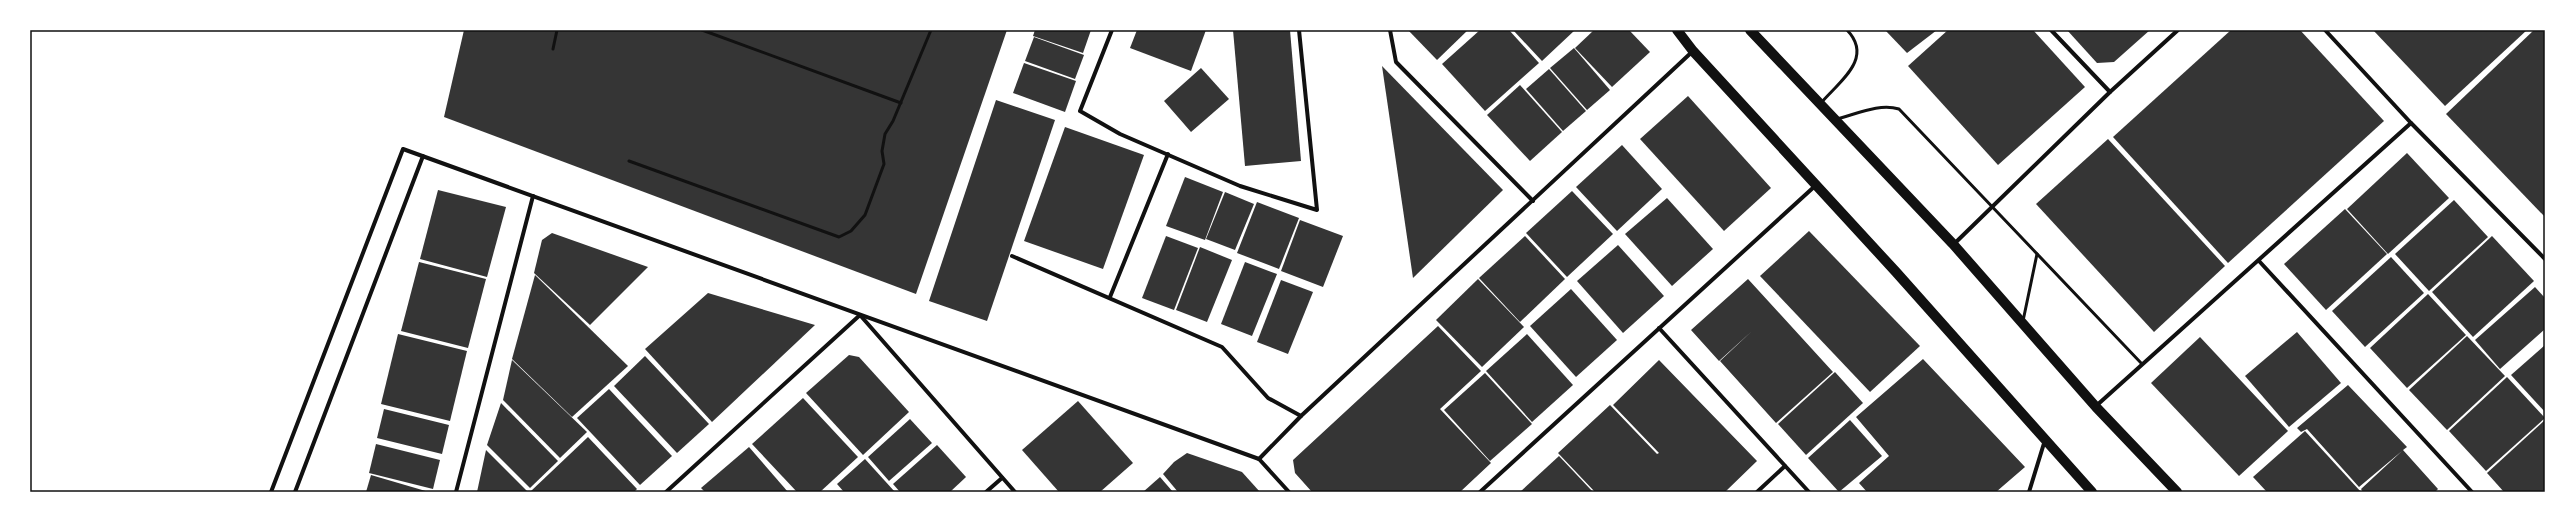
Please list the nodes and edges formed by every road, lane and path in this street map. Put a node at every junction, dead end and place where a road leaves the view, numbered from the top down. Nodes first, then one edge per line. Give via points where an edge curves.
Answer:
1 (557, 30) edge
2 (702, 30) edge
3 (931, 30) edge
4 (1112, 30) edge
5 (1299, 30) edge
6 (1390, 30) edge
7 (1677, 30) edge
8 (1847, 30) edge
9 (2051, 30) edge
10 (2178, 30) edge
11 (2325, 30) edge
12 (1754, 31) edge
13 (553, 48) dead end
14 (1692, 51) junction
15 (2110, 92) junction
16 (901, 103) junction
17 (1820, 104) junction
18 (1835, 120) junction
19 (2411, 123) junction
20 (1168, 154) junction
21 (423, 156) junction
22 (629, 161) dead end
23 (1816, 186) junction
24 (533, 196) junction
25 (1533, 201) junction
26 (1994, 206) junction
27 (1953, 244) junction
28 (2037, 254) junction
29 (1012, 256) dead end
30 (2545, 259) edge
31 (2259, 261) junction
32 (1110, 297) junction
33 (860, 315) junction
34 (2022, 324) junction
35 (1659, 328) junction
36 (2142, 364) junction
37 (2096, 407) junction
38 (1301, 416) junction
39 (2045, 439) junction
40 (1259, 459) junction
41 (1785, 466) junction
42 (1002, 478) junction
43 (271, 492) edge
44 (295, 492) edge
45 (456, 492) edge
46 (666, 492) edge
47 (986, 492) edge
48 (1015, 492) edge
49 (1289, 492) edge
50 (1480, 492) edge
51 (1757, 492) edge
52 (1808, 492) edge
53 (2029, 492) edge
54 (2092, 492) edge
55 (2178, 492) edge
56 (2472, 492) edge

1 - 13 lane
2 - 16 lane
3 - 16 lane
4 - 20 street via 1080,112 1120,134
5 - 20 street via 1317,210 1240,186
6 - 25 street via 1396,62
7 - 14 main road
8 - 17 lane via 1855,38 1858,50 1856,63
9 - 15 street
10 - 15 street
11 - 19 street
12 - 17 main road
14 - 23 main road
14 - 25 street
15 - 26 street
16 - 22 lane via 885,134 882,151 884,164 866,215 851,231 839,237
17 - 18 main road
18 - 26 lane via 1878,108 1890,106 1899,109
18 - 27 main road
19 - 30 street
19 - 31 street
20 - 32 street
21 - 24 street
21 - 43 street via 403,148
21 - 44 street
23 - 35 street
23 - 39 main road
24 - 33 street
24 - 45 street
25 - 38 street
26 - 27 street
26 - 28 lane
27 - 34 main road
28 - 34 lane
28 - 36 lane
29 - 32 street
31 - 36 street
31 - 56 street
32 - 38 street via 1222,347 1268,398
33 - 40 street
33 - 42 street
33 - 46 street
34 - 37 main road
35 - 41 street
35 - 50 street
36 - 37 street
37 - 55 main road
38 - 40 street
39 - 53 street
39 - 54 main road
40 - 49 street
41 - 51 street
41 - 52 street
42 - 47 street
42 - 48 street

